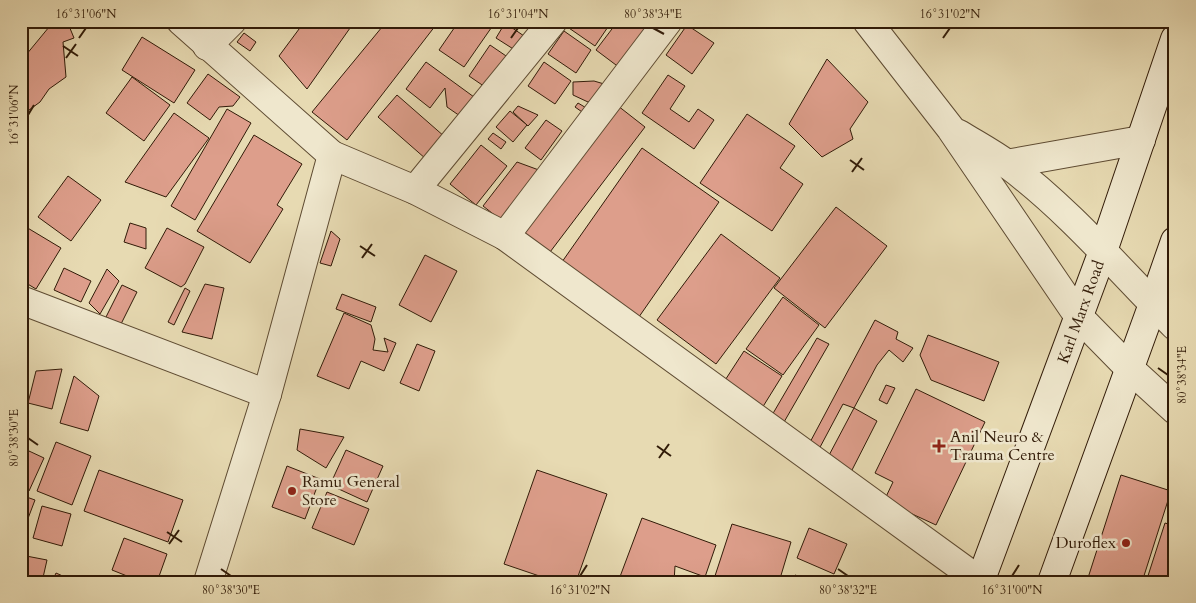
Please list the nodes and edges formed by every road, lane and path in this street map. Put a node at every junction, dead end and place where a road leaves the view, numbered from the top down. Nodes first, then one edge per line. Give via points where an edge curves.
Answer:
1 (180, 21) edge
2 (232, 21) edge
3 (553, 21) edge
4 (668, 21) edge
5 (867, 21) edge
6 (1175, 39) edge
7 (207, 46) junction
8 (951, 129) junction
9 (1141, 140) junction
10 (332, 156) junction
11 (1006, 164) junction
12 (415, 190) junction
13 (505, 236) junction
14 (1175, 241) edge
15 (1103, 252) junction
16 (21, 300) edge
17 (1153, 304) junction
18 (1079, 318) junction
19 (1175, 326) edge
20 (1129, 368) junction
21 (267, 394) junction
22 (1175, 410) edge
23 (980, 581) edge
24 (208, 582) edge
25 (1052, 582) edge

1 - 7 street
2 - 7 street
3 - 12 street
4 - 13 street
5 - 8 street
6 - 9 street, Karl Marx Road
7 - 10 street
8 - 11 street
8 - 18 street
9 - 11 street
9 - 15 street, Karl Marx Road
10 - 12 street
10 - 21 street
11 - 15 street via 1044,195
12 - 13 street
13 - 23 street
14 - 17 street
15 - 17 street
15 - 18 street, Karl Marx Road
16 - 21 street
17 - 19 street
17 - 20 street
18 - 20 street
18 - 23 street, Karl Marx Road
20 - 22 street
20 - 25 street
21 - 24 street

